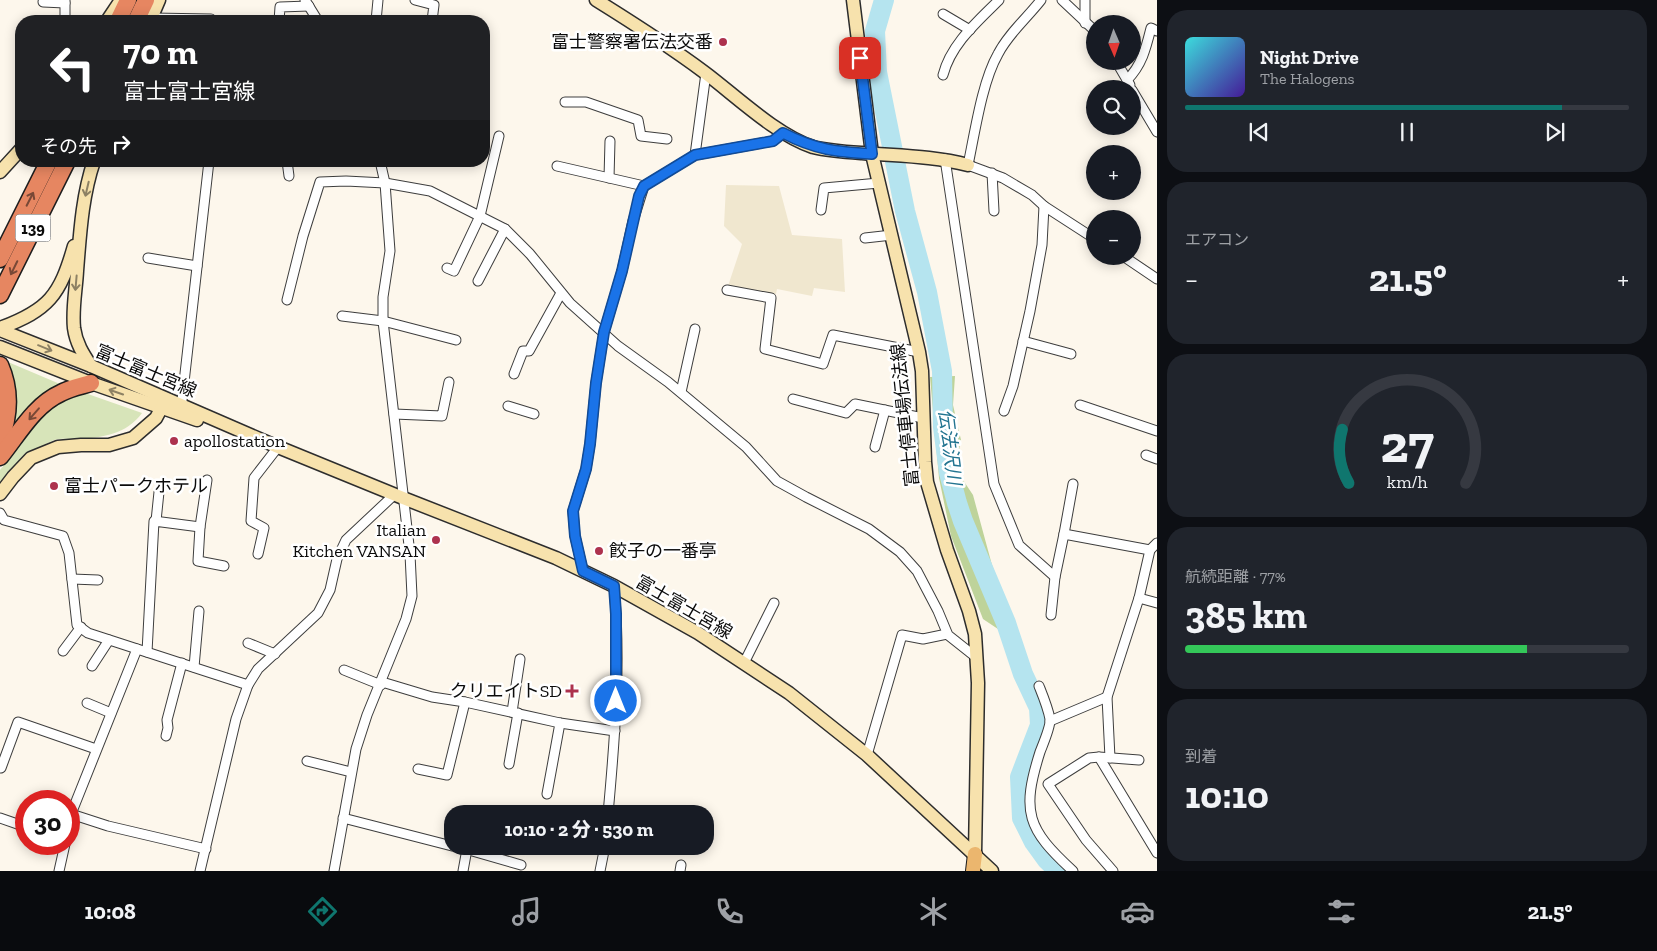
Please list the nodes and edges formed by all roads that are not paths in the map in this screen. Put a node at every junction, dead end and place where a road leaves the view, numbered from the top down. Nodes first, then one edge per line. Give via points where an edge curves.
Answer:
1 (121, 0) edge
2 (128, 0) edge
3 (146, 0) edge
4 (159, 0) edge
5 (378, 0) edge
6 (415, 0) edge
7 (596, 0) edge
8 (853, 0) edge
9 (999, 0) edge
10 (1041, 0) edge
11 (1062, 0) edge
12 (1085, 0) edge
13 (43, 2) dead end
14 (65, 2) edge
15 (307, 3) edge
16 (943, 14) dead end
17 (65, 15) edge
18 (111, 15) edge
19 (121, 15) edge
20 (146, 15) edge
21 (149, 15) edge
22 (279, 15) edge
23 (314, 15) edge
24 (377, 15) edge
25 (433, 15) edge
26 (1086, 23) joint
27 (970, 30) junction
28 (1157, 31) edge
29 (706, 73) junction
30 (943, 75) dead end
31 (1132, 80) edge
32 (565, 102) dead end
33 (1141, 105) edge
34 (1157, 132) edge
35 (783, 133) junction
36 (499, 136) dead end
37 (667, 138) dead end
38 (610, 141) dead end
39 (877, 154) junction
40 (695, 155) junction
41 (15, 156) edge
42 (945, 159) junction
43 (968, 165) junction
44 (557, 166) dead end
45 (46, 167) edge
46 (64, 167) edge
47 (93, 167) edge
48 (208, 167) edge
49 (288, 167) edge
50 (380, 167) edge
51 (0, 172) edge
52 (992, 173) junction
53 (289, 176) dead end
54 (609, 178) junction
55 (879, 183) junction
56 (385, 184) junction
57 (644, 186) junction
58 (1044, 206) junction
59 (821, 210) dead end
60 (994, 211) dead end
61 (480, 216) junction
62 (82, 217) junction
63 (505, 229) junction
64 (1086, 233) edge
65 (892, 235) junction
66 (865, 238) dead end
67 (0, 258) edge
68 (148, 258) dead end
69 (1136, 265) edge
70 (197, 266) junction
71 (447, 268) dead end
72 (1157, 279) edge
73 (478, 281) dead end
74 (727, 290) dead end
75 (561, 293) junction
76 (0, 295) edge
77 (287, 300) dead end
78 (342, 316) dead end
79 (383, 321) junction
80 (0, 329) edge
81 (694, 330) dead end
82 (604, 332) junction
83 (456, 340) dead end
84 (1023, 341) junction
85 (0, 347) edge
86 (919, 352) junction
87 (1071, 354) dead end
88 (0, 365) edge
89 (91, 366) junction
90 (514, 374) dead end
91 (449, 382) dead end
92 (91, 383) junction
93 (681, 392) junction
94 (793, 399) dead end
95 (164, 403) junction
96 (1080, 405) dead end
97 (508, 406) dead end
98 (181, 410) junction
99 (886, 410) junction
100 (1004, 411) dead end
101 (394, 414) junction
102 (534, 414) dead end
103 (923, 418) junction
104 (1157, 431) edge
105 (0, 441) edge
106 (278, 446) junction
107 (875, 447) dead end
108 (1146, 455) dead end
109 (0, 458) edge
110 (1157, 459) edge
111 (207, 480) dead end
112 (1073, 484) dead end
113 (159, 492) dead end
114 (0, 494) edge
115 (399, 496) junction
116 (0, 513) edge
117 (156, 521) junction
118 (200, 527) junction
119 (1064, 534) junction
120 (1157, 543) edge
121 (1150, 550) junction
122 (258, 554) dead end
123 (224, 566) dead end
124 (583, 571) junction
125 (1055, 577) junction
126 (72, 579) junction
127 (98, 580) dead end
128 (614, 586) junction
129 (1139, 598) junction
130 (774, 603) dead end
131 (1157, 603) edge
132 (199, 611) dead end
133 (1051, 615) dead end
134 (81, 628) junction
135 (947, 634) junction
136 (109, 640) junction
137 (248, 643) dead end
138 (137, 649) junction
139 (63, 651) dead end
140 (147, 652) junction
141 (275, 654) junction
142 (977, 658) junction
143 (520, 659) dead end
144 (182, 663) junction
145 (744, 663) junction
146 (92, 666) dead end
147 (194, 667) junction
148 (344, 670) dead end
149 (248, 684) junction
150 (381, 684) junction
151 (1039, 686) dead end
152 (1107, 697) junction
153 (466, 702) junction
154 (87, 703) dead end
155 (515, 712) junction
156 (111, 713) junction
157 (1050, 721) junction
158 (560, 723) junction
159 (616, 731) junction
160 (166, 736) dead end
161 (96, 749) junction
162 (867, 755) junction
163 (1099, 757) junction
164 (1110, 758) junction
165 (1139, 760) dead end
166 (307, 761) dead end
167 (508, 764) dead end
168 (1, 768) edge
169 (418, 768) dead end
170 (351, 772) junction
171 (80, 791) edge
172 (547, 794) dead end
173 (609, 805) edge
174 (80, 817) edge
175 (0, 818) edge
176 (343, 818) junction
177 (15, 823) edge
178 (444, 843) edge
179 (206, 849) junction
180 (1157, 853) edge
181 (974, 854) junction
182 (63, 855) edge
183 (466, 855) edge
184 (487, 855) edge
185 (603, 855) edge
186 (521, 865) dead end
187 (59, 871) edge
188 (200, 871) edge
189 (334, 871) edge
190 (463, 871) edge
191 (600, 871) edge
192 (973, 871) edge
193 (992, 871) edge
194 (1073, 871) edge
195 (1113, 871) edge

1 - 18 main road
2 - 19 highway
3 - 20 highway
4 - 21 main road
5 - 24 street
6 - 25 street via 434,5
7 - 29 main road
8 - 39 main road, 富士停車場伝法線
9 - 27 street
10 - 43 street via 994,61
11 - 26 street
12 - 26 street
13 - 14 street
14 - 17 street
15 - 22 street via 280,7
15 - 23 street
16 - 27 street
27 - 30 street via 956,45
28 - 31 street via 1151,28 1145,54
29 - 35 main road
29 - 40 street
32 - 37 street via 586,102 638,120 641,136
33 - 34 street
35 - 39 main road via 814,147
35 - 40 street via 773,141
36 - 61 street
38 - 54 street
39 - 42 main road
39 - 55 main road, 富士停車場伝法線
40 - 57 street
41 - 51 main road
42 - 43 main road
42 - 125 street via 994,484 1019,545
43 - 52 street
44 - 54 street
67 -> 45 highway, 139
46 -> 76 highway, 139
47 -> 62 main road
48 - 70 street
49 - 53 street
50 - 56 street
52 - 58 street via 1032,195
52 - 60 street
54 - 57 street
55 - 59 street via 824,188
55 - 65 main road, 富士停車場伝法線
56 - 61 street via 430,192
56 - 77 street via 320,182
56 - 79 street via 390,251
57 - 82 street
58 - 64 street
58 - 84 street via 1042,245
61 - 63 street
61 - 71 street via 454,271
62 - 80 main road via 64,278 53,296 29,317
62 -> 89 main road via 74,328 80,350
63 - 73 street
63 - 75 street
65 - 66 street
65 - 86 main road, 富士停車場伝法線
68 - 70 street
69 - 72 street
70 - 98 street
74 - 86 street via 770,298 765,349 823,364 833,336
75 - 82 street
75 - 90 street via 529,351 523,351
78 - 79 street
79 - 83 street
79 - 101 street
80 -> 89 main road, 富士富士宮線
81 - 93 street
82 - 93 street
82 - 124 street via 586,469 573,511
84 - 87 street
84 - 100 street
85 - 92 main road, 富士富士宮線
86 - 103 main road, 富士停車場伝法線
88 - 105 highway via 8,403
89 - 95 main road, 富士富士宮線
91 - 101 street via 442,416
95 -> 92 main road, 富士富士宮線
92 -> 109 highway via 60,393 36,410
93 - 135 street via 746,448 777,481 869,529 900,552 917,571
94 - 99 street via 846,413 855,404
95 - 98 main road, 富士富士宮線
95 - 114 main road via 156,418 133,438 109,445 58,447 31,458
96 - 104 street
97 - 102 street
98 - 106 main road, 富士富士宮線
99 - 103 street
99 - 107 street
101 - 115 street
103 - 142 main road, 富士停車場伝法線 via 927,482 969,611
106 - 115 main road, 富士富士宮線
106 - 122 street via 254,478 251,521 264,528
108 - 110 street
111 - 118 street
112 - 119 street
113 - 117 street
115 - 124 main road, 富士富士宮線
115 - 141 street via 346,540 337,559 330,590 318,613
115 - 150 street via 410,554 412,596
116 - 126 street via 4,520 63,536
117 - 118 street
117 - 140 street
118 - 123 street via 198,561
119 - 121 street
119 - 125 street
120 - 121 street
121 - 129 street
124 - 128 main road, 富士富士宮線
125 - 133 street
126 - 127 street
126 - 134 street via 77,625
128 - 145 main road, 富士富士宮線
128 - 159 street
129 - 131 street
129 - 152 street
130 - 145 street
132 - 147 street
134 - 136 street
134 - 139 street
135 - 142 street
135 - 162 street via 923,639 902,635
136 - 138 street
136 - 146 street
137 - 141 street
138 - 140 street
138 - 156 street
140 - 144 street
141 - 149 street via 258,669
142 - 181 main road, 富士停車場伝法線
143 - 155 street
144 - 147 street
144 - 160 street
145 - 162 main road, 富士富士宮線 via 789,693
147 - 149 street
148 - 150 street
149 - 179 street via 236,719
150 - 153 street
150 - 170 street via 367,715
151 - 157 street
152 - 157 street
152 - 164 street
153 - 155 street
153 - 169 street via 447,775
154 - 156 street
155 - 158 street
155 - 167 street
156 - 161 street
157 - 194 street via 1034,770 1029,798 1031,816 1047,846
158 - 159 street
158 - 172 street
159 - 173 street
161 - 168 street via 18,722
161 - 171 street
162 - 181 main road, 富士富士宮線
163 - 164 street
163 - 180 street
163 - 195 street via 1089,758 1048,784 1086,840
164 - 165 street
166 - 170 street
170 - 176 street
174 - 179 street
175 - 177 street
176 - 178 street
176 - 189 street
179 - 188 street
181 - 192 main road
181 - 193 main road, 富士富士宮線
182 - 187 street
183 - 190 street
184 - 186 street
185 - 191 street

